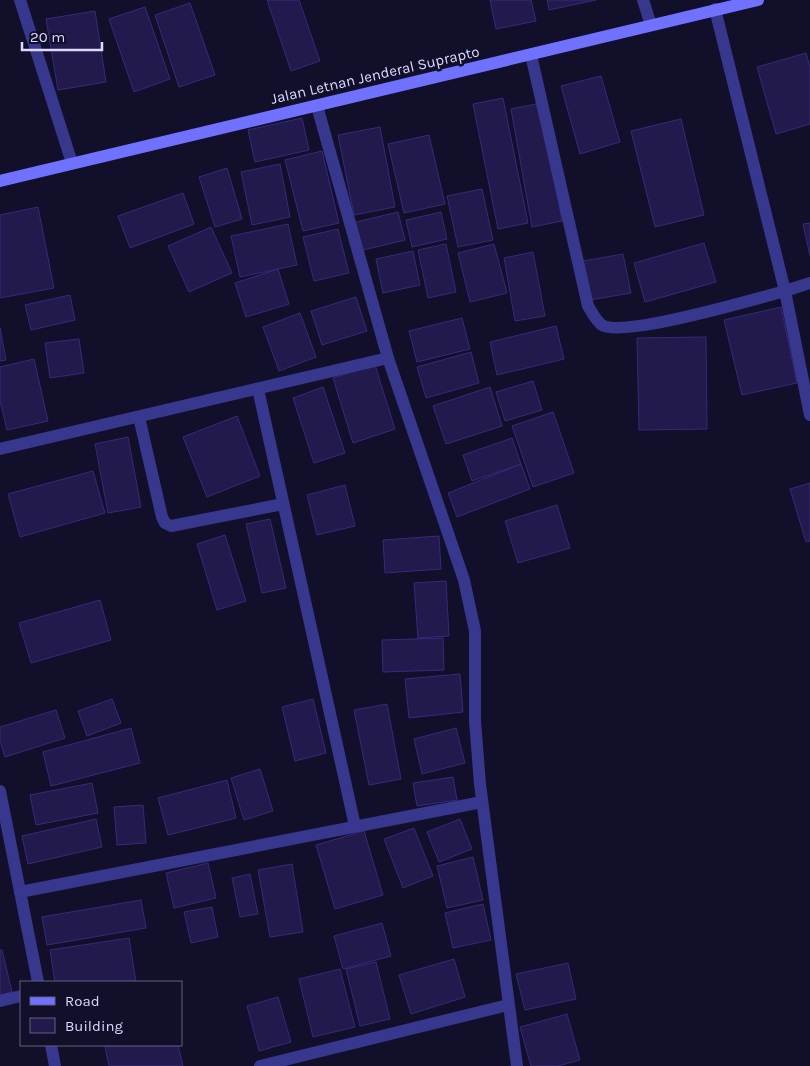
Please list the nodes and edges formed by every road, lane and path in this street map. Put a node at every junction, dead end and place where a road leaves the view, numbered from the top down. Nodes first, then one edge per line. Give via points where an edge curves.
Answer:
1 (20, 0) edge
2 (643, 0) edge
3 (758, 0) edge
4 (715, 9) junction
5 (651, 25) junction
6 (532, 55) junction
7 (317, 106) junction
8 (72, 163) junction
9 (0, 181) edge
10 (810, 283) edge
11 (785, 291) junction
12 (388, 358) junction
13 (258, 388) junction
14 (810, 415) edge
15 (139, 417) junction
16 (0, 449) edge
17 (283, 504) junction
18 (0, 791) edge
19 (482, 802) junction
20 (355, 826) junction
21 (5, 839) edge
22 (20, 892) junction
23 (38, 981) edge
24 (20, 996) edge
25 (0, 1001) edge
26 (508, 1004) junction
27 (51, 1046) edge
28 (55, 1066) edge
29 (260, 1066) edge
30 (517, 1066) edge

1 - 8 street
2 - 5 street
3 - 4 main road, Jalan Letnan Jenderal Suprapto
4 - 5 main road, Jalan Letnan Jenderal Suprapto
4 - 11 street
5 - 6 main road, Jalan Letnan Jenderal Suprapto
6 - 7 main road, Jalan Letnan Jenderal Suprapto
6 - 11 street via 588,306 602,325 618,329 633,327
7 - 8 main road, Jalan Letnan Jenderal Suprapto
7 - 12 street
8 - 9 main road, Jalan Letnan Jenderal Suprapto
10 - 11 street
11 - 14 street
12 - 13 street
12 - 19 street via 464,580 475,630 475,721
13 - 15 street
13 - 17 street
15 - 16 street
15 - 17 street via 162,517 168,525
17 - 20 street
18 - 21 street
19 - 20 street
19 - 26 street
20 - 22 street
21 - 22 street
22 - 23 street
24 - 25 street
26 - 29 street
26 - 30 street
27 - 28 street

